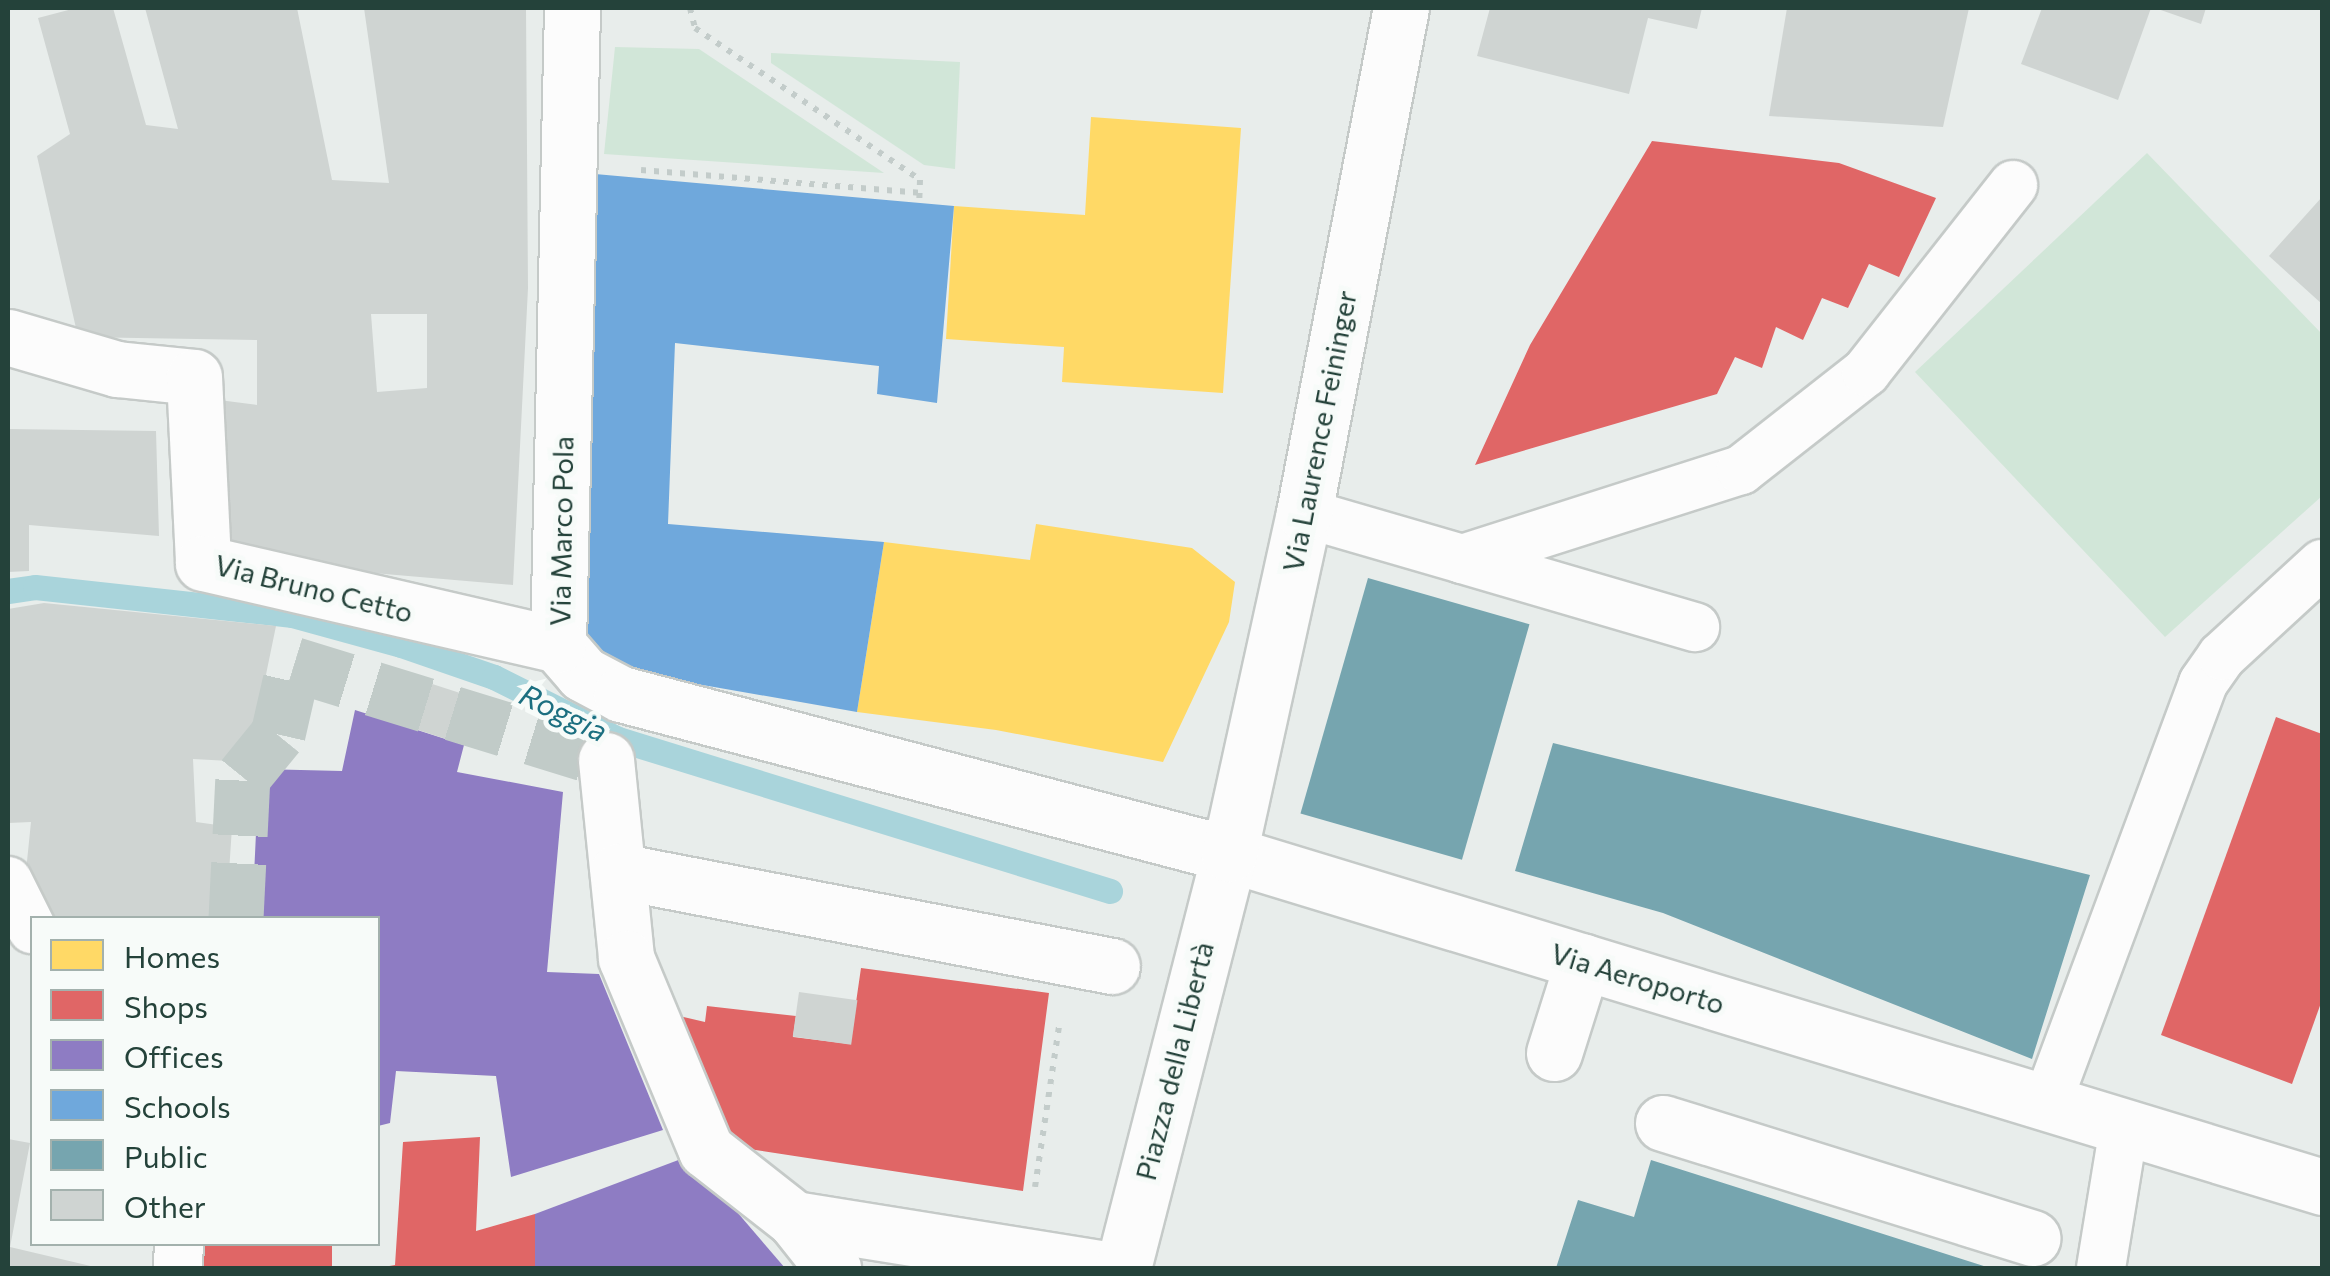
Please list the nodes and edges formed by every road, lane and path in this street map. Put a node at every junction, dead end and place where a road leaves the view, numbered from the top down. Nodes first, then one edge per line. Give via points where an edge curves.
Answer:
1 (572, 8) edge
2 (690, 8) edge
3 (1400, 8) edge
4 (570, 164) junction
5 (2013, 185) dead end
6 (919, 193) junction
7 (918, 203) dead end
8 (8, 336) edge
9 (1304, 513) junction
10 (1462, 559) junction
11 (2322, 564) edge
12 (1695, 627) dead end
13 (558, 645) junction
14 (606, 760) dead end
15 (1229, 854) junction
16 (618, 872) junction
17 (8, 881) edge
18 (30, 925) edge
19 (1583, 961) junction
20 (1112, 966) dead end
21 (1060, 1022) dead end
22 (1554, 1053) dead end
23 (2047, 1103) junction
24 (1663, 1123) dead end
25 (2124, 1127) junction
26 (2322, 1187) edge
27 (1034, 1200) dead end
28 (794, 1219) junction
29 (2032, 1238) dead end
30 (834, 1268) edge
31 (1099, 1268) edge
32 (1123, 1268) edge
33 (2101, 1268) edge

1 - 4 street, Via Marco Pola
2 - 6 path via 695,28 920,180
3 - 9 street, Via Laurence Feininger
4 - 6 path
4 - 13 street, Via Marco Pola
5 - 10 lane via 1866,372 1741,470
6 - 7 path
8 - 13 street, Via Bruno Cetto via 117,369 194,377 203,563
9 - 10 lane
9 - 15 street, Via Laurence Feininger
10 - 12 lane
11 - 23 lane via 2222,656 2203,683
13 - 15 street, Via Marco Pola via 583,674 621,694
14 - 16 street
15 - 19 street, Via Aeroporto
15 - 32 street, Piazza della Libertà
16 - 20 street
16 - 28 street via 626,958 706,1150
17 - 18 lane
19 - 22 street
19 - 23 street, Via Aeroporto
21 - 27 path
23 - 25 street, Via Aeroporto
24 - 29 street
25 - 26 street, Via Aeroporto
25 - 33 lane
28 - 30 street
28 - 31 street

